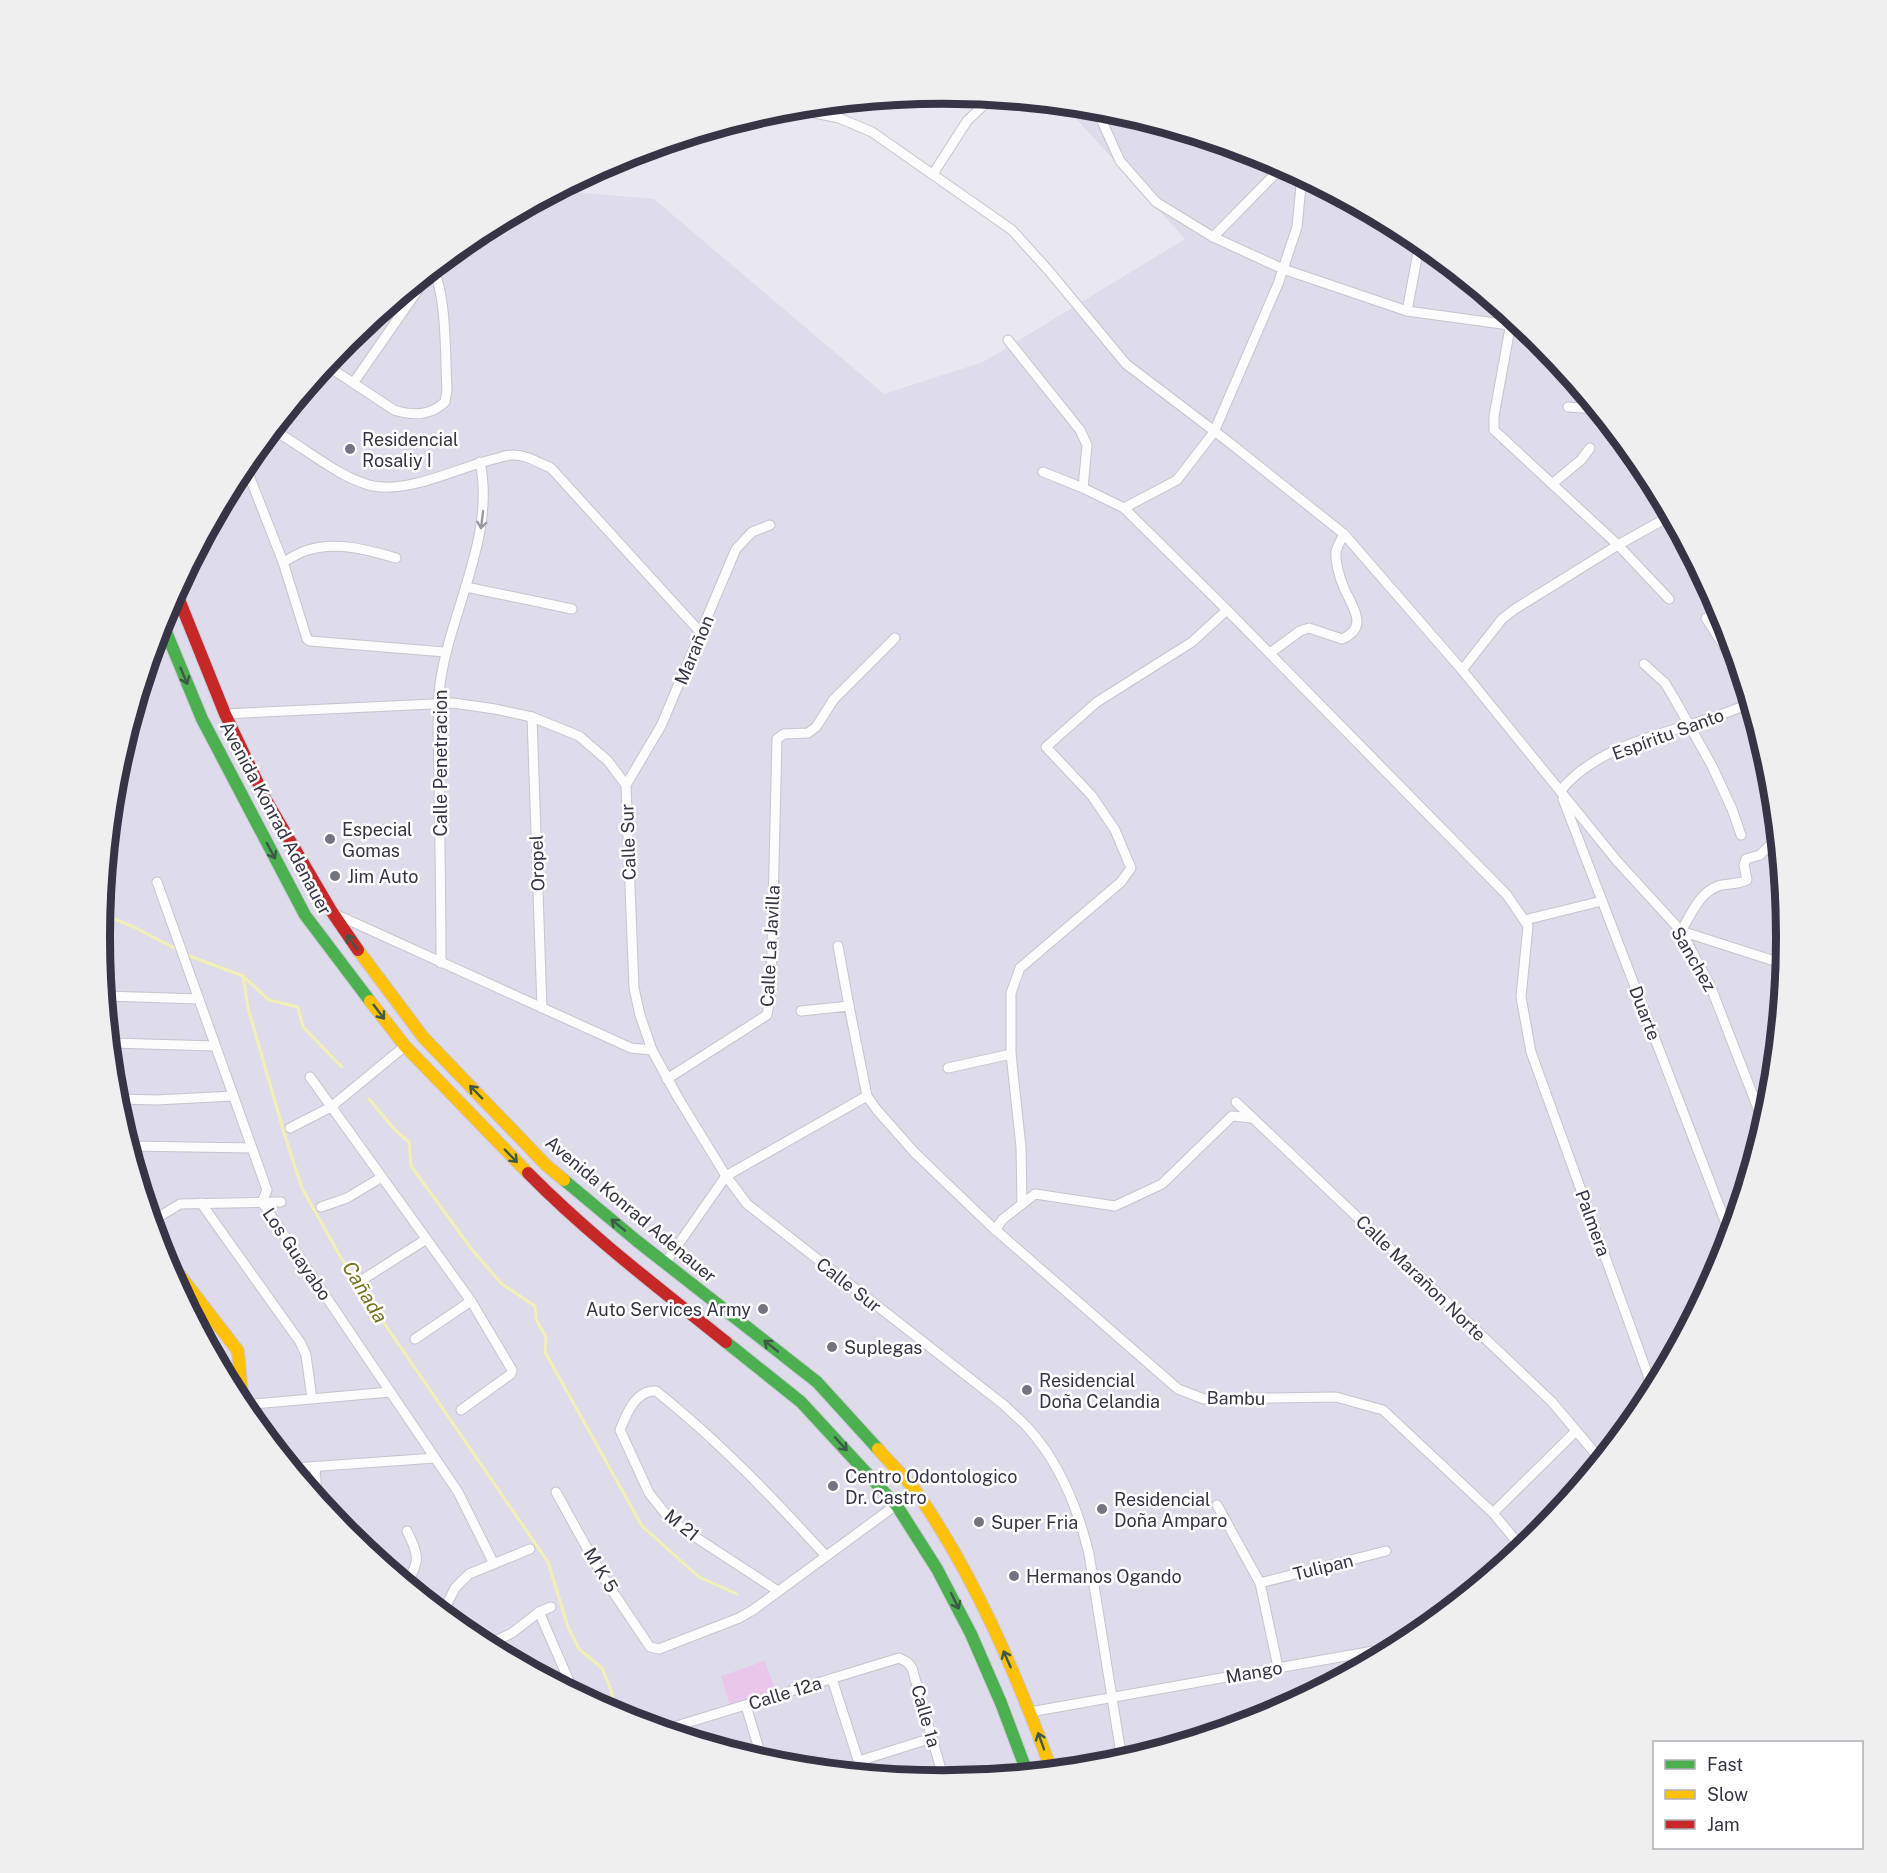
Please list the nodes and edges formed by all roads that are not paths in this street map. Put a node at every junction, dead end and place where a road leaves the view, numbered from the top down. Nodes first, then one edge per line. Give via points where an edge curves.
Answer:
1 (984, 105) edge
2 (818, 114) edge
3 (1101, 119) edge
4 (1276, 173) edge
5 (933, 174) junction
6 (1301, 184) edge
7 (1213, 237) junction
8 (1418, 253) edge
9 (1283, 269) junction
10 (436, 276) edge
11 (417, 291) edge
12 (1407, 311) junction
13 (1504, 320) edge
14 (1511, 327) edge
15 (1008, 340) dead end
16 (334, 369) edge
17 (354, 382) junction
18 (1568, 407) dead end
19 (1587, 408) edge
20 (1214, 432) junction
21 (279, 434) edge
22 (1590, 448) dead end
23 (480, 462) junction
24 (1043, 472) dead end
25 (249, 476) edge
26 (1552, 484) junction
27 (1083, 488) junction
28 (1124, 508) junction
29 (1664, 519) edge
30 (770, 525) dead end
31 (1344, 534) junction
32 (1618, 544) junction
33 (396, 558) dead end
34 (283, 562) junction
35 (466, 587) junction
36 (1669, 599) dead end
37 (181, 603) edge
38 (572, 609) dead end
39 (1227, 610) junction
40 (1706, 618) dead end
41 (701, 633) junction
42 (168, 635) edge
43 (895, 638) dead end
44 (1723, 644) edge
45 (445, 652) junction
46 (1270, 654) junction
47 (1644, 664) dead end
48 (1462, 670) junction
49 (438, 704) junction
50 (1743, 706) edge
51 (225, 714) junction
52 (532, 717) junction
53 (1689, 724) junction
54 (626, 785) junction
55 (1560, 791) junction
56 (1741, 835) dead end
57 (1769, 846) dead end
58 (157, 882) dead end
59 (1602, 901) junction
60 (332, 912) junction
61 (1525, 920) junction
62 (1681, 931) junction
63 (838, 946) dead end
64 (1776, 961) edge
65 (441, 963) junction
66 (113, 996) edge
67 (199, 999) junction
68 (849, 1006) junction
69 (542, 1008) junction
70 (801, 1011) dead end
71 (118, 1043) edge
72 (215, 1046) junction
73 (405, 1046) junction
74 (651, 1050) junction
75 (1011, 1054) junction
76 (948, 1068) dead end
77 (310, 1077) dead end
78 (667, 1079) junction
79 (233, 1096) junction
80 (867, 1096) junction
81 (127, 1100) edge
82 (1236, 1102) dead end
83 (331, 1107) junction
84 (1758, 1108) edge
85 (1252, 1118) junction
86 (290, 1128) dead end
87 (138, 1146) edge
88 (252, 1148) junction
89 (726, 1176) junction
90 (382, 1177) junction
91 (262, 1202) junction
92 (281, 1202) dead end
93 (201, 1203) junction
94 (1022, 1204) junction
95 (321, 1206) dead end
96 (159, 1216) edge
97 (1725, 1222) edge
98 (995, 1230) junction
99 (425, 1240) junction
100 (666, 1262) junction
101 (365, 1278) dead end
102 (187, 1285) edge
103 (471, 1301) junction
104 (415, 1339) dead end
105 (1648, 1379) edge
106 (817, 1382) junction
107 (241, 1383) edge
108 (390, 1392) junction
109 (312, 1399) junction
110 (801, 1402) junction
111 (255, 1404) edge
112 (461, 1410) dead end
113 (1576, 1431) junction
114 (1596, 1454) edge
115 (435, 1458) junction
116 (315, 1467) junction
117 (302, 1468) edge
118 (316, 1485) edge
119 (556, 1492) dead end
120 (896, 1505) junction
121 (1217, 1505) dead end
122 (1493, 1513) junction
123 (407, 1531) dead end
124 (1516, 1541) edge
125 (530, 1549) dead end
126 (1386, 1551) dead end
127 (826, 1556) junction
128 (494, 1564) junction
129 (411, 1577) edge
130 (1260, 1583) junction
131 (778, 1591) junction
132 (447, 1605) edge
133 (551, 1607) dead end
134 (539, 1612) junction
135 (498, 1640) edge
136 (1371, 1651) edge
137 (899, 1658) joint
138 (1278, 1667) junction
139 (832, 1679) junction
140 (569, 1681) edge
141 (1112, 1698) junction
142 (746, 1706) junction
143 (1030, 1712) junction
144 (679, 1726) edge
145 (932, 1738) junction
146 (759, 1748) edge
147 (1120, 1750) edge
148 (859, 1761) junction
149 (1049, 1762) edge
150 (860, 1765) edge
151 (1025, 1765) edge
152 (941, 1770) edge

1 - 5 street via 967,121
2 - 5 street, Sanchez via 872,132
3 - 7 street via 1120,161 1156,202
4 - 7 street
5 - 20 street, Sanchez via 1012,230 1126,364
6 - 9 street via 1297,227
7 - 9 street
8 - 12 street
9 - 12 street
9 - 20 street
10 - 17 street via 441,297 445,402 430,413 405,414
11 - 17 street
12 - 13 street
14 - 26 street via 1494,430
15 - 27 street via 1080,430 1087,446
16 - 17 street
18 - 19 street
20 - 28 street via 1177,480
20 - 31 street, Sanchez
21 - 23 street via 331,466 375,486 415,483
22 - 26 street
23 -> 35 street, Calle Penetracion via 485,492 480,533
23 - 41 street via 524,456 550,468
24 - 27 street
25 - 34 street
26 - 32 street
27 - 28 street
28 - 39 street
29 - 32 street
30 - 41 street, Marañon via 752,532 736,549
31 - 46 street via 1336,552 1343,587 1354,607 1357,624 1352,634 1342,639 1309,628
31 - 48 street, Sanchez
32 - 36 street
32 - 48 street via 1502,619
33 - 34 street via 335,546 308,550
34 - 45 street via 310,641
35 - 38 street
35 - 45 street, Calle Penetracion
37 - 51 main road, Avenida Konrad Adenauer
39 - 46 street
39 - 75 street via 1191,642 1097,702 1046,747 1092,796 1115,830 1131,868 1121,882 1020,968 1011,993
40 - 44 street
41 - 54 street, Marañon via 661,726
42 -> 73 main road, Avenida Konrad Adenauer via 202,719 305,915
43 - 78 street, Calle La Javilla via 834,699 816,727 808,733 784,734 777,739 771,992 767,1015
45 - 49 street, Calle Penetracion
46 - 61 street via 1507,895
47 - 53 street via 1665,683
48 - 55 street, Sanchez
49 - 51 street
49 - 52 street via 453,703
49 - 65 street, Calle Penetracion
50 - 53 street, Espíritu Santo
51 - 60 main road, Avenida Konrad Adenauer via 266,800
52 - 54 street via 579,736 609,761
52 - 69 street, Oropel
53 - 55 street, Espíritu Santo via 1636,741 1587,765
53 - 56 street via 1712,766
54 - 74 street, Calle Sur via 634,988
55 - 59 street, Duarte
55 - 62 street, Sanchez
57 - 62 street via 1760,855 1746,859 1747,880 1717,886 1701,897
58 - 67 street, Los Guayabo
59 - 61 street
59 - 97 street, Duarte
60 - 65 street
100 -> 60 main road, Avenida Konrad Adenauer via 546,1165 431,1046
61 - 105 street, Palmera via 1529,934 1521,997 1530,1052
62 - 64 street
62 - 84 street, Sanchez via 1710,985
63 - 68 street
65 - 69 street
66 - 67 street
67 - 72 street, Los Guayabo
68 - 70 street
68 - 80 street
69 - 74 street via 631,1048
71 - 72 street
72 - 79 street, Los Guayabo
73 - 83 street
73 -> 110 main road, Avenida Konrad Adenauer via 546,1191 633,1268
74 - 78 street, Calle Sur
75 - 76 street
75 - 94 street via 1021,1147
77 - 83 street
78 - 89 street, Calle Sur
79 - 81 street
79 - 88 street, Los Guayabo
80 - 89 street
80 - 98 street, Bambu via 915,1153
82 - 85 street, Calle Marañon Norte
83 - 86 street
83 - 90 street
85 - 94 street via 1232,1116 1162,1184 1115,1206 1035,1194
85 - 113 street, Calle Marañon Norte via 1551,1402
87 - 88 street
88 - 91 street, Los Guayabo via 267,1190
89 - 100 street
89 - 141 street, Calle Sur via 747,1204 1004,1405 1051,1458 1069,1492 1089,1554
90 - 95 street via 346,1198
90 - 99 street
91 - 92 street
91 - 93 street
91 - 108 street, Los Guayabo
93 - 96 street via 180,1204
93 - 109 street via 300,1342 306,1355
94 - 98 street
98 - 122 street, Bambu via 1178,1389 1204,1399 1336,1397 1383,1410
99 - 101 street
99 - 103 street
106 -> 100 main road, Avenida Konrad Adenauer
102 - 107 main road via 238,1351
103 - 104 street
103 - 112 street via 512,1370
106 - 110 main road
143 -> 106 main road, Avenida Konrad Adenauer via 963,1568 914,1489
108 - 109 street
108 - 115 street, Los Guayabo
109 - 111 street
110 -> 120 main road, Avenida Konrad Adenauer
113 - 114 street, Calle Marañon Norte
113 - 122 street
115 - 116 street
115 - 128 street, Los Guayabo via 465,1504
116 - 117 street
116 - 118 street
119 - 131 street, M K 5 via 603,1577 650,1647 659,1649 739,1618
120 - 127 street
120 -> 151 main road, Avenida Konrad Adenauer via 948,1587 1010,1723
121 - 130 street
122 - 124 street, Bambu
123 - 129 street via 418,1552
125 - 128 street
126 - 130 street, Tulipan
127 - 131 street
127 - 131 street, M 21 via 699,1426 656,1391 644,1394 629,1408 620,1430 649,1493 680,1527
128 - 132 street via 469,1574 455,1588
130 - 138 street
133 - 134 street
134 - 135 street
134 - 140 street
136 - 138 street, Mango
137 - 139 street, Calle 12a
137 - 145 street, Calle 1a via 912,1668
138 - 141 street, Mango
139 - 142 street, Calle 12a
139 - 148 street
141 - 143 street, Mango
141 - 147 street, Calle Sur
142 - 144 street, Calle 12a
142 - 146 street
149 -> 143 main road, Avenida Konrad Adenauer
145 - 148 street
145 - 152 street, Calle 1a
148 - 150 street

